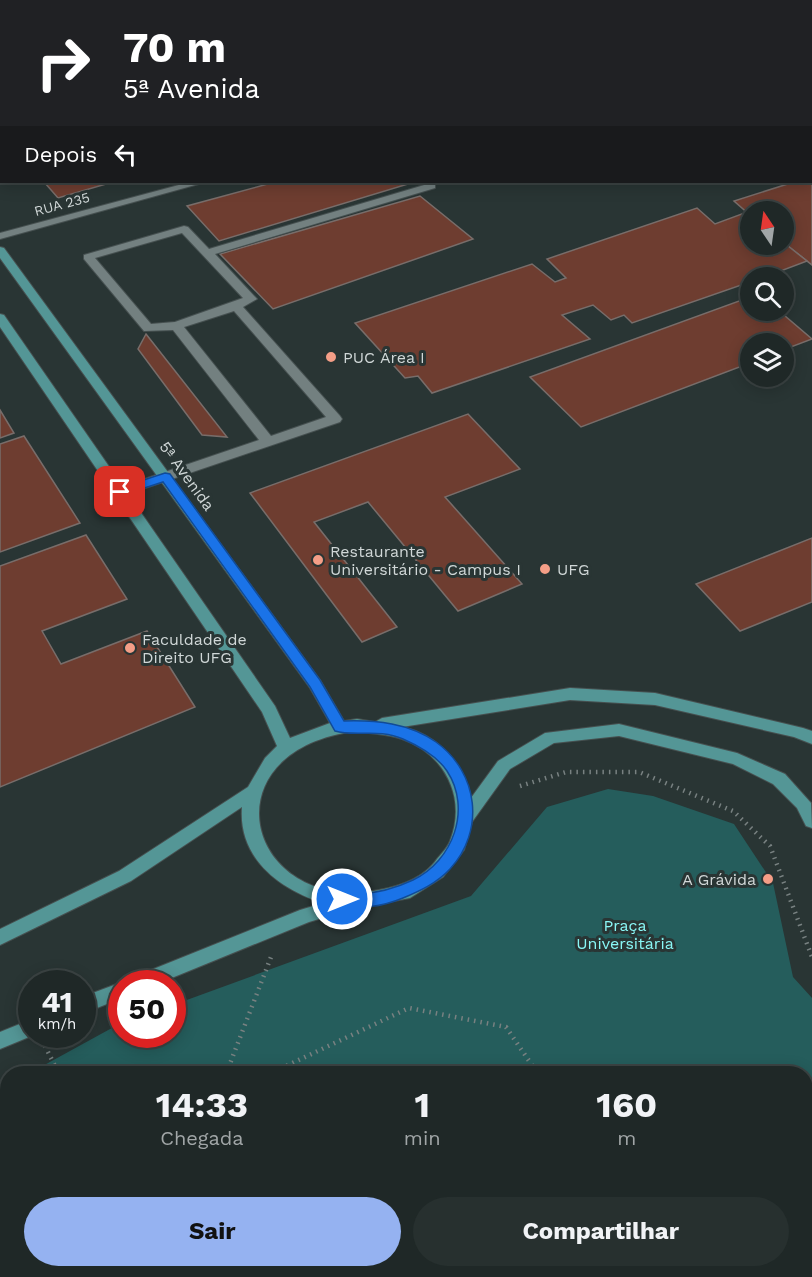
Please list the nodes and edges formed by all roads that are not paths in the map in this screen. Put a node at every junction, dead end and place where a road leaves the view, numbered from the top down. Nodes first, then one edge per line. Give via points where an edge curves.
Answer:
1 (197, 183) edge
2 (431, 186) dead end
3 (0, 236) edge
4 (0, 250) edge
5 (207, 253) junction
6 (236, 306) junction
7 (0, 318) edge
8 (176, 326) junction
9 (268, 442) junction
10 (165, 477) junction
11 (120, 492) junction
12 (373, 726) junction
13 (340, 727) junction
14 (812, 738) edge
15 (286, 748) junction
16 (252, 792) junction
17 (467, 817) junction
18 (812, 821) edge
19 (359, 901) junction
20 (0, 937) edge
21 (171, 970) edge
22 (18, 1033) edge
23 (0, 1041) edge

1 - 3 street, RUA 235
2 - 5 street
4 - 10 main road, 5ª Avenida
5 - 6 street via 251,299
5 - 8 street via 184,229 88,258 148,328
6 - 8 street
6 - 9 street via 335,418
7 - 11 main road
8 - 9 street
9 - 10 street
10 - 11 street
10 - 13 main road, 5ª Avenida via 315,684
11 - 15 main road via 268,710
12 - 13 main road
12 - 14 main road via 570,694 655,699
12 - 17 main road via 404,732 431,746 445,759 464,790
13 - 15 main road via 312,734
15 - 16 main road via 260,776
16 - 19 main road via 248,818 255,844 270,867 295,886 325,897
16 - 20 main road via 125,876
17 - 18 main road via 504,765 551,737 619,730 737,759 779,779
17 - 19 main road via 460,842 444,865 421,884 392,896
19 - 21 main road via 306,915
22 - 23 main road

